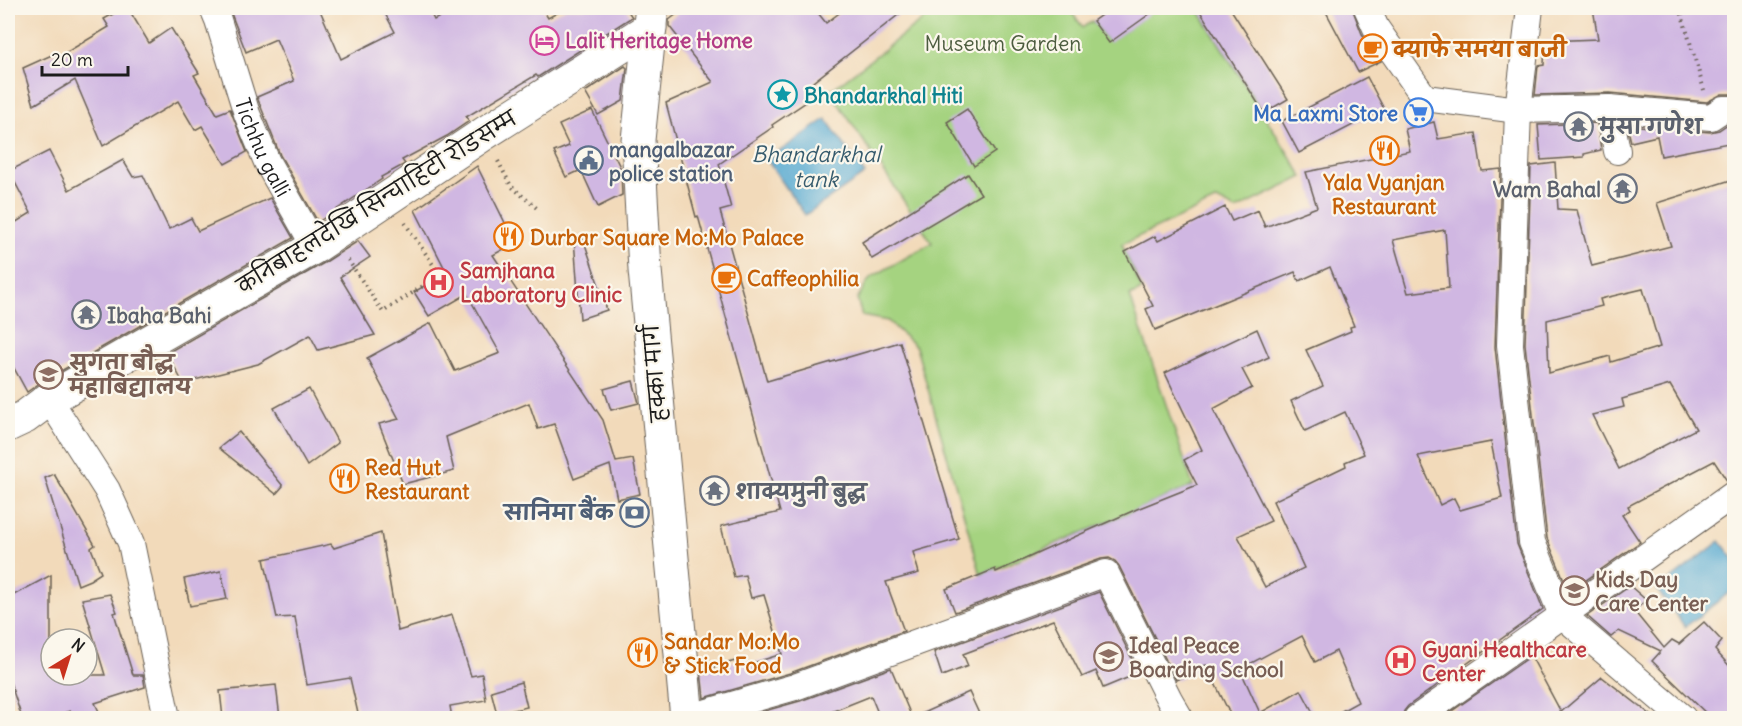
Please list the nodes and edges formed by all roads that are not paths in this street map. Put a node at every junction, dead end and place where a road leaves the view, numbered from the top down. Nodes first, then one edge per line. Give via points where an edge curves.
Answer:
1 (213, 8) edge
2 (1367, 8) edge
3 (1530, 8) edge
4 (651, 18) edge
5 (1609, 108) junction
6 (1518, 110) junction
7 (1723, 113) edge
8 (1617, 151) dead end
9 (323, 240) junction
10 (49, 399) junction
11 (8, 425) edge
12 (1734, 494) edge
13 (1562, 615) junction
14 (167, 718) edge
15 (687, 718) edge
16 (1180, 718) edge
17 (1417, 718) edge
18 (1683, 718) edge

1 - 9 street, Tichhu galli via 267,162
2 - 6 street via 1376,28 1425,98
3 - 6 street
4 - 9 street, कनिबाहलदेखि सिन्चाहिटी रोडसम्म
4 - 15 street, हक्का मार्ग via 638,140 645,270
5 - 6 street
5 - 7 street
5 - 8 street
6 - 13 street via 1510,345 1532,542
9 - 10 street, कनिबाहलदेखि सिन्चाहिटी रोडसम्म
10 - 11 street, कनिबाहलदेखि सिन्चाहिटी रोडसम्म
10 - 14 street via 107,490 131,543
12 - 13 street
13 - 17 street
13 - 18 street
15 - 16 street via 795,687 1106,573

